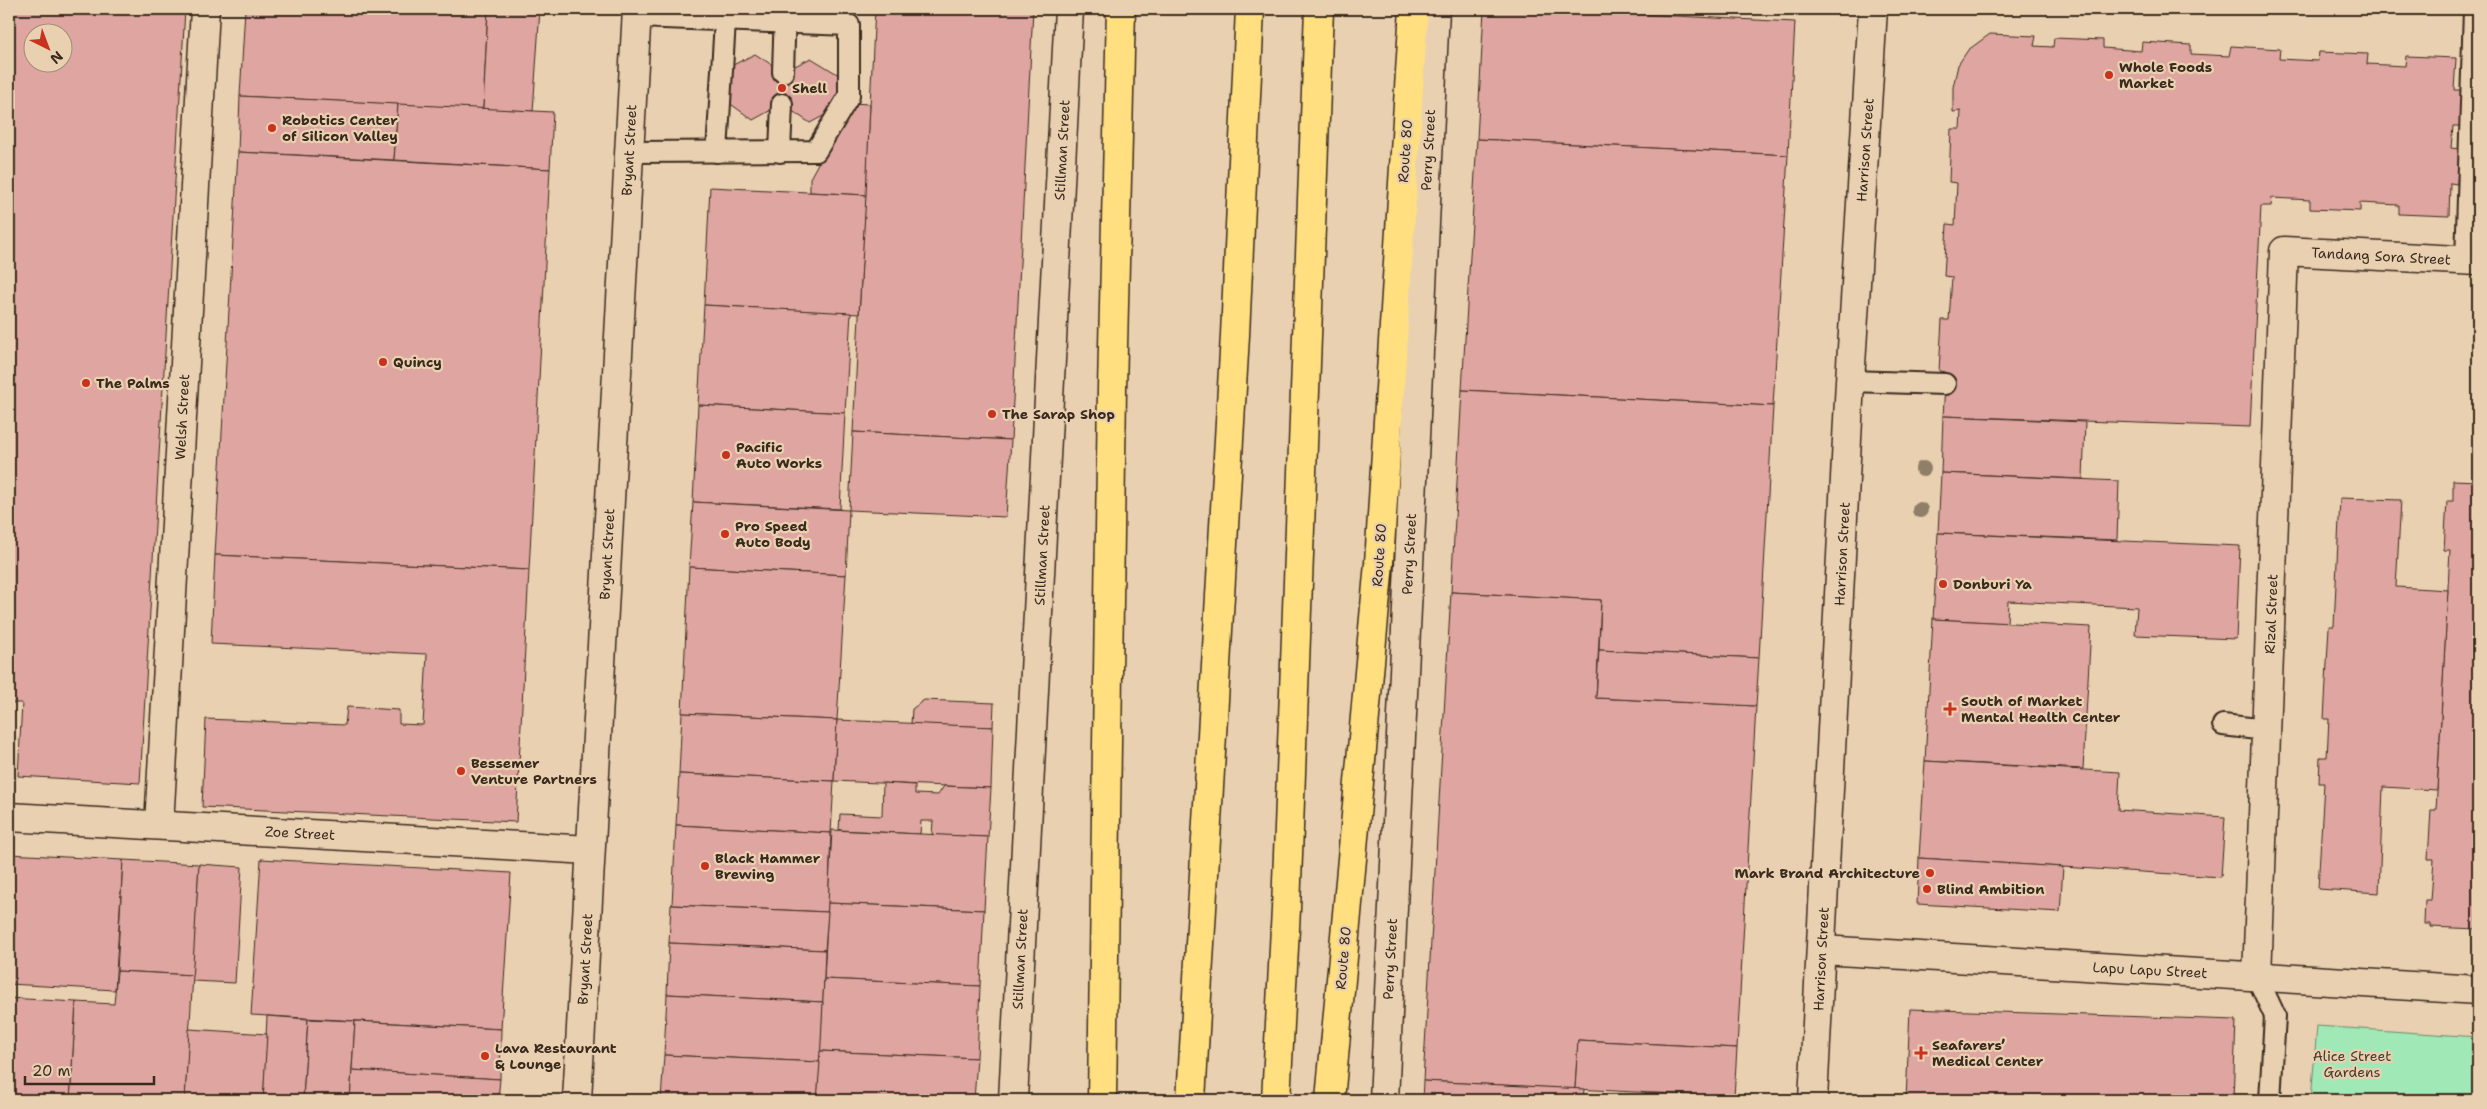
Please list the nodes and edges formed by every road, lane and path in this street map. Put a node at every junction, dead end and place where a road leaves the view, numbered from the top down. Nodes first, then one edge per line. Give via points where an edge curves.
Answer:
1 (205, 9) edge
2 (1069, 9) edge
3 (1120, 9) edge
4 (1250, 9) edge
5 (1319, 9) edge
6 (1414, 9) edge
7 (1436, 9) edge
8 (1873, 9) edge
9 (2474, 9) edge
10 (637, 13) edge
11 (784, 16) edge
12 (725, 21) junction
13 (783, 72) dead end
14 (782, 104) dead end
15 (629, 152) junction
16 (717, 152) junction
17 (780, 152) junction
18 (2284, 251) joint
19 (2472, 261) edge
20 (1850, 381) junction
21 (1945, 384) dead end
22 (2223, 725) dead end
23 (2266, 730) junction
24 (9, 817) edge
25 (159, 825) junction
26 (590, 850) junction
27 (1822, 950) junction
28 (2257, 977) junction
29 (2478, 990) edge
30 (577, 1100) edge
31 (1012, 1100) edge
32 (1102, 1100) edge
33 (1191, 1100) edge
34 (1276, 1100) edge
35 (1330, 1100) edge
36 (1384, 1100) edge
37 (1814, 1100) edge
38 (2270, 1100) edge

1 - 25 street, Welsh Street
2 - 31 street, Stillman Street
3 - 32 highway
4 - 33 highway
5 - 34 highway via 1287,890
6 - 35 highway, Route 80 via 1380,563
7 - 36 street, Perry Street
8 - 20 street, Harrison Street
9 - 19 lane
10 - 12 lane
10 - 15 street, Bryant Street
11 - 12 lane
11 - 13 lane
11 - 17 lane via 848,24 849,96 816,150
12 - 16 lane
14 - 17 lane
15 - 16 lane
15 - 26 street, Bryant Street
16 - 17 lane
18 - 19 street, Tandang Sora Street
18 - 23 street, Rizal Street
20 - 21 lane
20 - 27 street, Harrison Street
22 - 23 lane
23 - 28 street, Rizal Street
24 - 25 street, Zoe Street
25 - 26 street, Zoe Street
26 - 30 street, Bryant Street
27 - 28 street, Lapu Lapu Street
27 - 37 street, Harrison Street
28 - 29 street, Lapu Lapu Street
28 - 38 lane via 2275,1016

